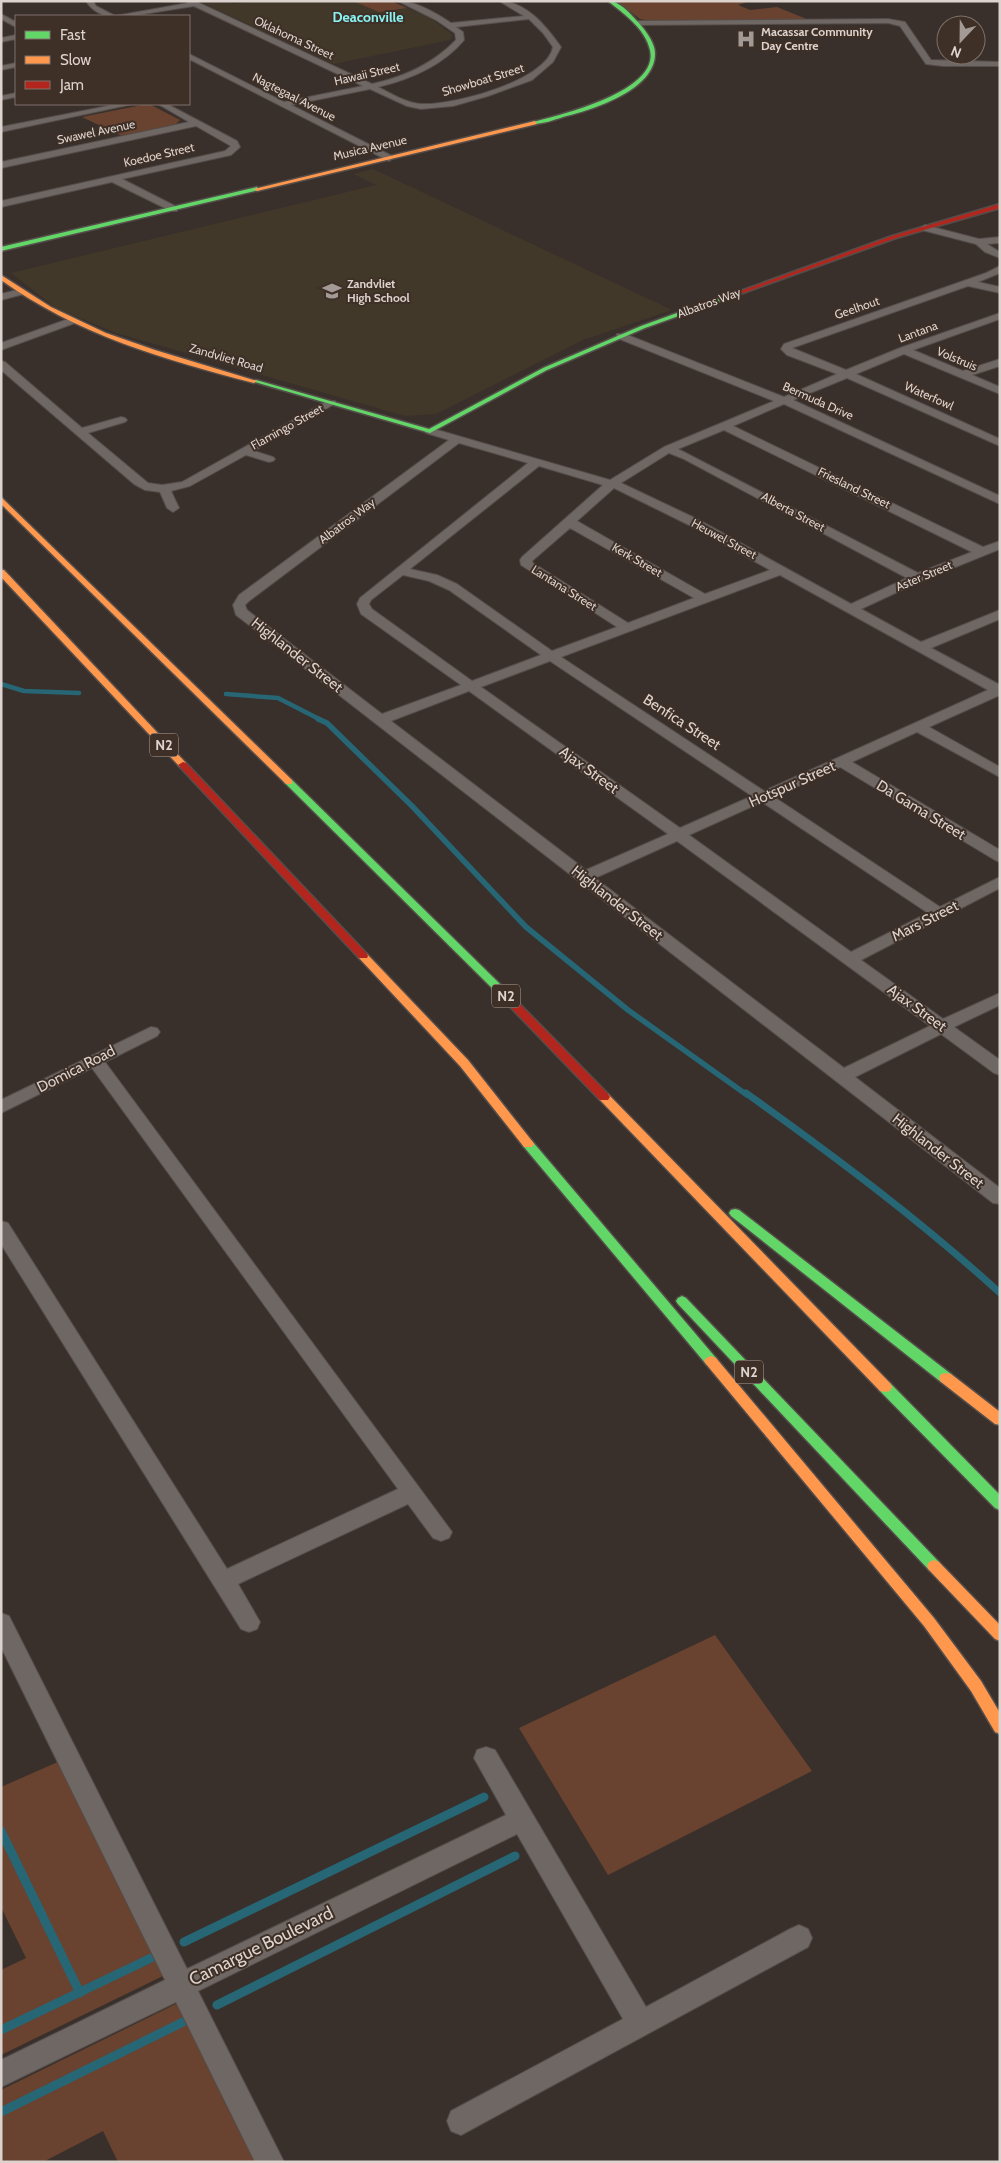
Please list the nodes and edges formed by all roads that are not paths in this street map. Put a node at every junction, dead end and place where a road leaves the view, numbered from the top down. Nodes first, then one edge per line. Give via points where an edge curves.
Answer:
1 (89, 1) edge
2 (401, 1) edge
3 (502, 1) edge
4 (610, 1) edge
5 (192, 3) edge
6 (109, 15) edge
7 (125, 15) edge
8 (1, 16) edge
9 (531, 17) junction
10 (638, 23) junction
11 (15, 24) edge
12 (451, 25) junction
13 (15, 37) edge
14 (1, 40) edge
15 (191, 58) edge
16 (1000, 64) edge
17 (15, 65) edge
18 (1, 68) edge
19 (370, 86) junction
20 (15, 95) edge
21 (1, 98) edge
22 (284, 104) junction
23 (124, 105) edge
24 (164, 105) edge
25 (417, 106) joint
26 (196, 123) junction
27 (1, 130) edge
28 (389, 158) junction
29 (1, 165) edge
30 (114, 179) junction
31 (1, 204) edge
32 (1000, 206) edge
33 (174, 209) junction
34 (925, 228) junction
35 (1000, 240) edge
36 (979, 242) junction
37 (1, 249) edge
38 (1000, 255) edge
39 (1000, 270) edge
40 (1, 277) edge
41 (968, 283) junction
42 (1000, 290) edge
43 (21, 292) junction
44 (1, 297) edge
45 (1000, 316) edge
46 (71, 322) junction
47 (621, 336) junction
48 (1, 346) edge
49 (904, 350) junction
50 (1000, 362) edge
51 (1, 364) edge
52 (847, 374) junction
53 (962, 375) junction
54 (1000, 391) edge
55 (784, 400) junction
56 (331, 403) junction
57 (121, 420) dead end
58 (724, 425) junction
59 (430, 431) junction
60 (80, 432) junction
61 (457, 439) junction
62 (1000, 443) edge
63 (668, 449) junction
64 (244, 451) junction
65 (268, 459) dead end
66 (537, 462) junction
67 (612, 484) junction
68 (165, 488) junction
69 (1, 499) edge
70 (1000, 501) edge
71 (173, 508) dead end
72 (569, 522) junction
73 (1000, 545) edge
74 (984, 552) junction
75 (781, 570) junction
76 (402, 571) junction
77 (1, 572) edge
78 (917, 578) junction
79 (705, 599) junction
80 (239, 605) joint
81 (850, 609) junction
82 (1000, 614) edge
83 (628, 628) junction
84 (920, 648) junction
85 (551, 656) junction
86 (472, 685) junction
87 (999, 691) edge
88 (380, 720) junction
89 (920, 728) junction
90 (842, 762) junction
91 (1000, 773) edge
92 (764, 796) junction
93 (679, 834) junction
94 (1000, 857) edge
95 (584, 877) junction
96 (1000, 882) edge
97 (939, 914) junction
98 (850, 959) junction
99 (1000, 998) edge
100 (942, 1027) junction
101 (151, 1032) dead end
102 (95, 1060) junction
103 (1000, 1069) edge
104 (841, 1077) junction
105 (1, 1107) edge
106 (498, 1108) junction
107 (651, 1147) junction
108 (1000, 1198) edge
109 (1, 1228) edge
110 (629, 1246) dead end
111 (671, 1289) dead end
112 (1000, 1420) edge
113 (412, 1492) junction
114 (1000, 1504) edge
115 (441, 1532) dead end
116 (223, 1581) junction
117 (249, 1622) dead end
118 (1, 1623) edge
119 (1000, 1635) edge
120 (1000, 1727) edge
121 (486, 1758) dead end
122 (522, 1819) junction
123 (800, 1938) dead end
124 (183, 1985) junction
125 (641, 2024) junction
126 (1, 2074) edge
127 (461, 2121) dead end
128 (270, 2162) edge

1 - 6 street via 93,7
2 - 12 street
3 - 9 street, Showboat Street
4 - 10 main road, Musica Avenue
5 - 7 street
5 - 19 street, Oklahoma Street
8 - 11 street
9 - 12 street
9 - 25 street, Showboat Street via 542,24 557,47 554,56 537,73 472,97
10 - 16 street via 893,21 902,24 927,61
10 - 28 main road, Musica Avenue via 652,46 654,59 645,75 619,94 551,119
12 - 19 street, Hawaii Street via 460,37 446,56 405,78
13 - 14 street
15 - 22 street, Nagtegaal Avenue
17 - 18 street
19 - 22 street, Hawaii Street
19 - 25 street, Oklahoma Street
20 - 21 street
22 - 28 street, Nagtegaal Avenue
23 - 27 street
24 - 26 street, Koedoe Street
26 - 29 street, Swawel Avenue
26 - 30 street, Koedoe Street via 234,143 236,148 228,153
28 - 33 main road, Musica Avenue
30 - 31 street, Koedoe Street
30 - 33 street
32 - 34 main road, Albatros Way
33 - 37 main road, Musica Avenue
34 - 36 street
34 - 47 main road, Albatros Way
35 - 36 street
36 - 38 street
39 - 41 street, Geelhout
40 - 43 main road, Zandvliet Road
41 - 42 street
41 - 52 street, Geelhout via 786,348 791,353
43 - 44 street
43 - 46 main road, Zandvliet Road
45 - 49 street, Lantana
46 - 48 street
46 - 56 main road, Zandvliet Road via 139,347
47 - 55 street, Bermuda Drive
47 - 59 main road, Albatros Way via 527,378
49 - 52 street, Lantana
49 - 53 street, Volstruis
50 - 53 street
51 - 60 street, Flamingo Street
52 - 55 street, Lantana
52 - 62 street, Waterfowl
53 - 54 street, Volstruis
55 - 58 street, Lantana
55 - 70 street, Bermuda Drive
56 - 59 main road, Zandvliet Road
56 - 64 street, Flamingo Street
57 - 60 street
58 - 63 street, Lantana Street
58 - 74 street, Friesland Street
59 - 61 street, Heuwel Street
60 - 68 street, Flamingo Street via 138,482
61 - 66 street, Heuwel Street
61 - 80 street, Albatros Way via 244,598
63 - 67 street, Lantana Street
63 - 78 street, Alberta Street
64 - 65 street, Flamingo Street
64 - 68 street, Flamingo Street via 186,484
66 - 67 street, Heuwel Street
66 - 76 street, Ajax Street
67 - 72 street, Lantana Street
67 - 75 street, Heuwel Street via 693,522
68 - 71 street
69 - 107 main road, N2 via 542,1031
72 - 79 street, Kerk Street
72 - 83 street, Lantana Street via 534,551 526,560 527,564
73 - 74 street, Aster Street
74 - 78 street, Aster Street
75 - 79 street
75 - 81 street, Heuwel Street
76 - 85 street, Benfica Street via 453,586
76 - 86 street, Ajax Street via 366,598 362,604 366,611
77 - 106 main road, N2 via 464,1063
78 - 81 street, Aster Street
79 - 83 street
80 - 88 street, Highlander Street via 241,612
81 - 84 street, Heuwel Street
82 - 84 street
83 - 85 street
84 - 87 street, Heuwel Street
85 - 86 street
85 - 92 street, Benfica Street
86 - 88 street
86 - 93 street, Ajax Street
87 - 89 street, Hotspur Street
88 - 95 street, Highlander Street
89 - 90 street, Hotspur Street
89 - 91 street
90 - 92 street, Hotspur Street
90 - 94 street, Da Gama Street
92 - 93 street, Hotspur Street
92 - 97 street, Benfica Street
93 - 95 street, Hotspur Street
93 - 98 street, Ajax Street
95 - 104 street, Highlander Street
96 - 97 street, Mars Street
97 - 98 street, Mars Street
98 - 100 street, Ajax Street
99 - 100 street
100 - 103 street, Ajax Street
100 - 104 street
101 - 102 street, Domica Road
102 - 105 street, Domica Road
102 - 113 street
104 - 108 street, Highlander Street
106 - 110 main road, N2
106 - 120 main road via 929,1622 976,1686
107 - 112 main road
107 - 114 main road, N2
109 - 116 street
111 - 119 main road, N2
113 - 115 street
113 - 116 street
116 - 117 street
118 - 124 street
121 - 122 street
122 - 124 street, Camargue Boulevard
122 - 125 street
123 - 125 street
124 - 126 street, Camargue Boulevard
124 - 128 street
125 - 127 street

